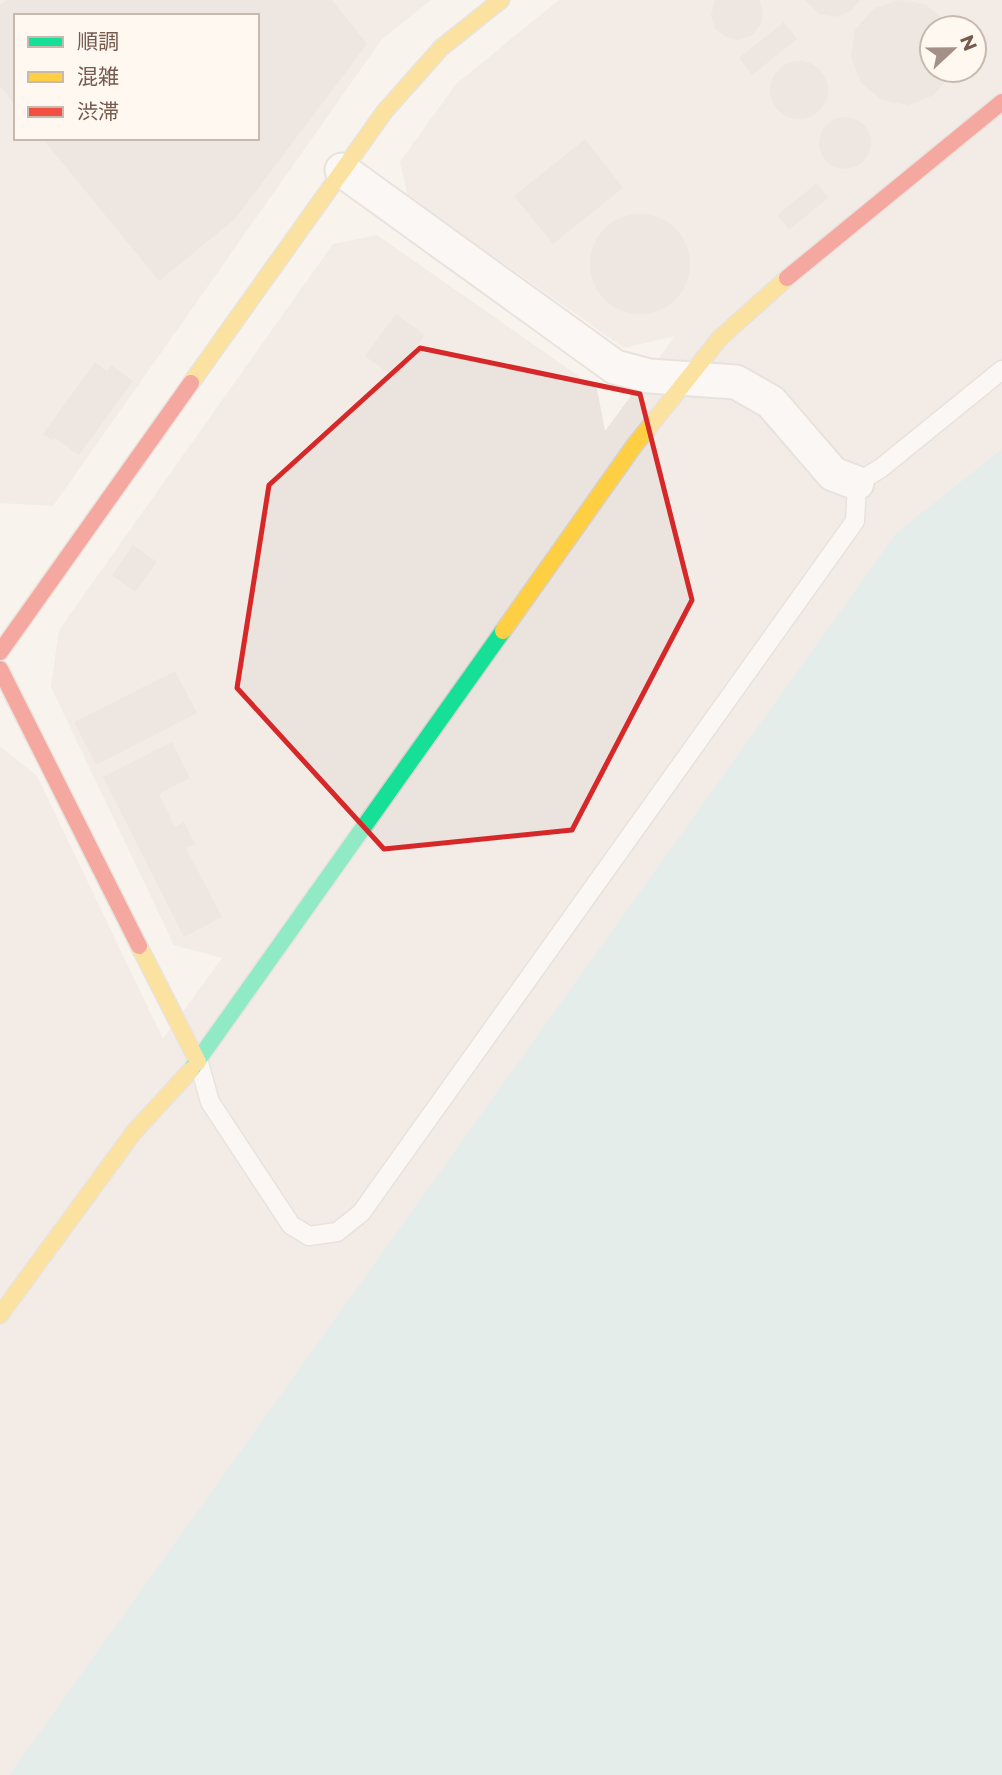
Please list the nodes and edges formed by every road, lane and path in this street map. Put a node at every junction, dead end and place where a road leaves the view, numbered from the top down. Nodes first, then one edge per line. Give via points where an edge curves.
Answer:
1 (501, 0) edge
2 (1002, 102) edge
3 (342, 170) junction
4 (1002, 370) edge
5 (687, 378) junction
6 (857, 482) junction
7 (0, 652) edge
8 (0, 669) edge
9 (198, 1062) junction
10 (0, 1315) edge

1 - 3 street via 441,48 385,111
2 - 5 street via 786,279 720,338
3 - 5 street via 615,367 649,376
3 - 7 street
4 - 6 lane via 881,468
5 - 6 street via 736,382 771,402 833,474
5 - 9 street via 634,446
6 - 9 lane via 855,521 361,1213 337,1232 309,1236 291,1225 210,1102
8 - 9 street
9 - 10 street via 134,1132

